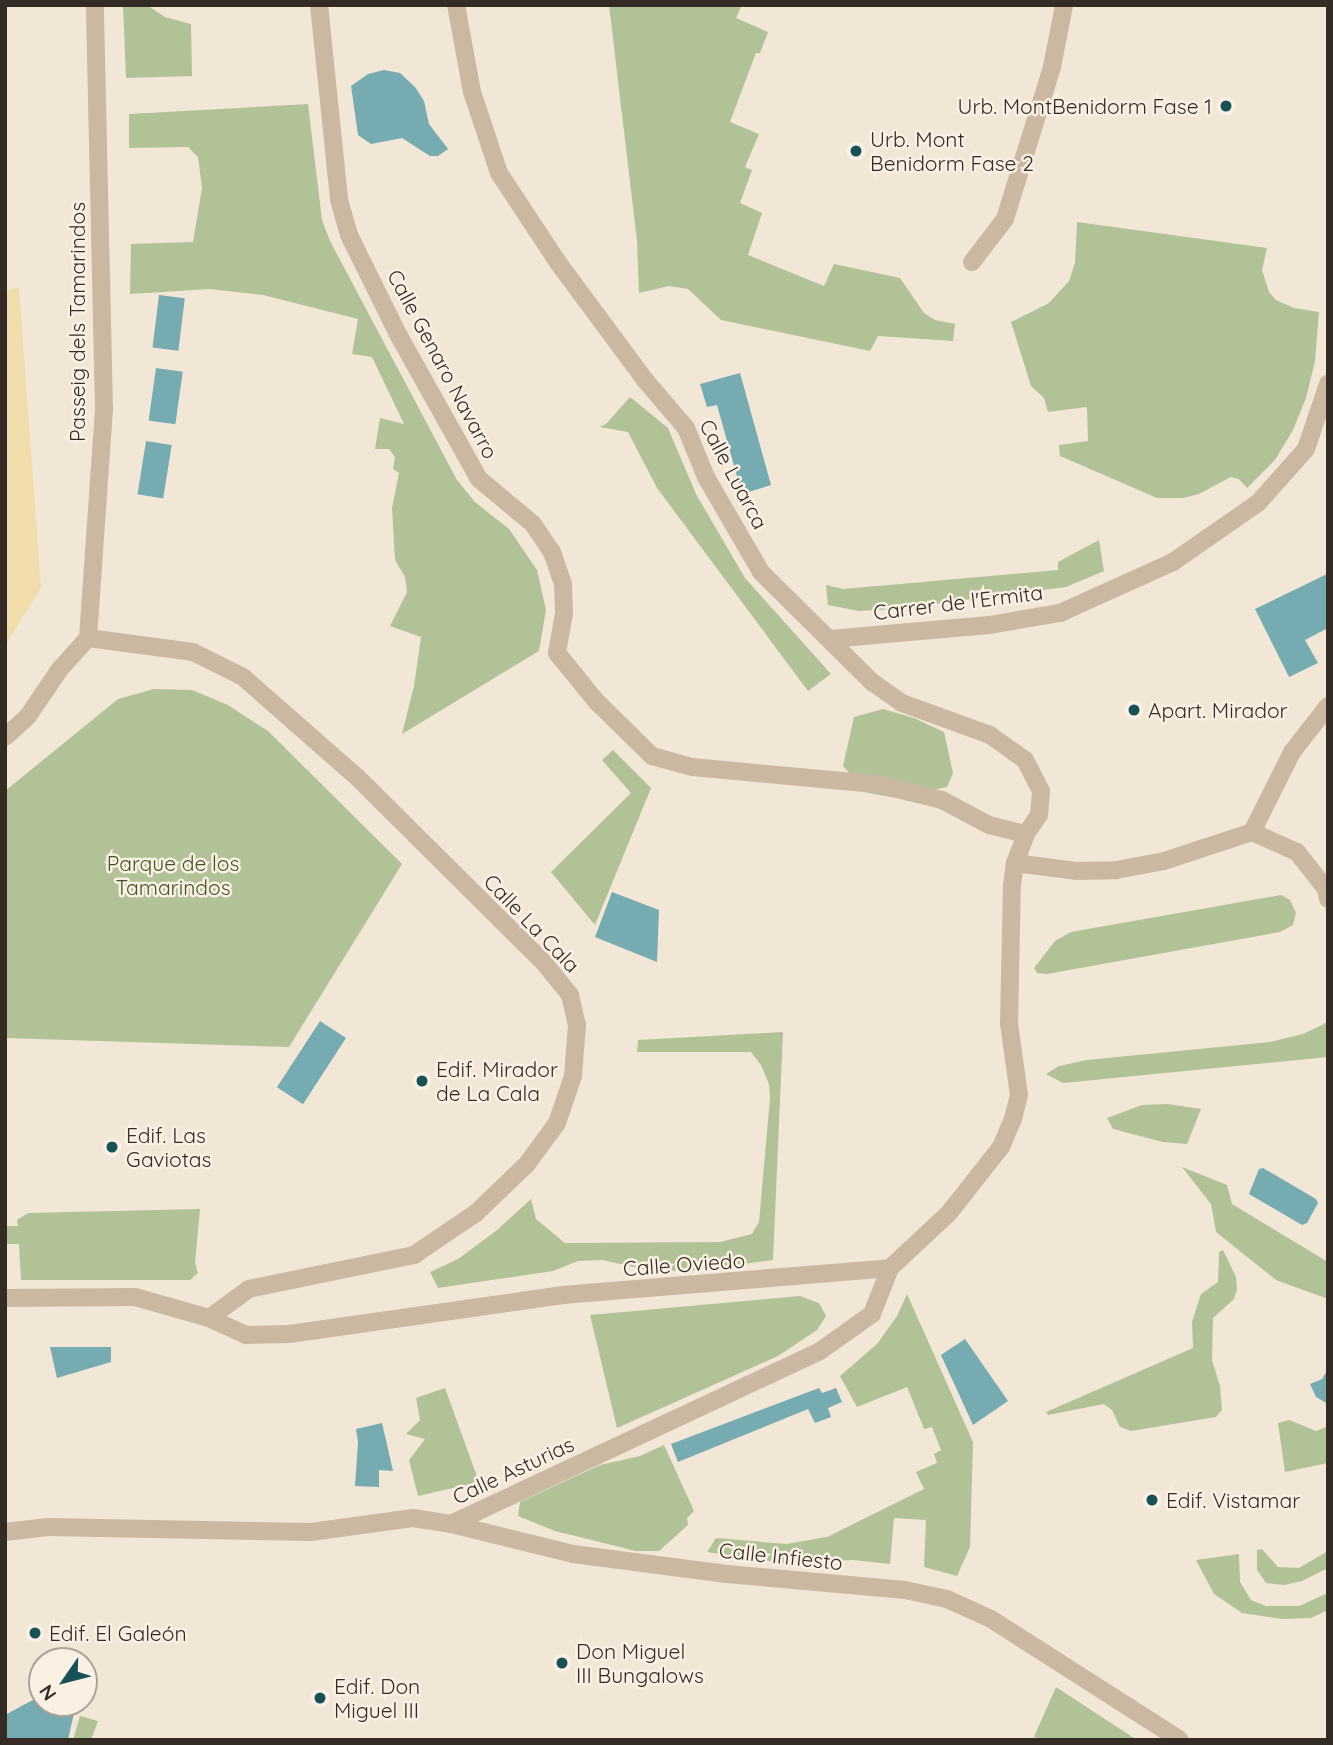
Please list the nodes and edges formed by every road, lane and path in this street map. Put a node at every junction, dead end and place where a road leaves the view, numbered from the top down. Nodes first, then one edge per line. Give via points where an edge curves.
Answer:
1 (95, 5) edge
2 (319, 5) edge
3 (456, 5) edge
4 (1064, 5) edge
5 (972, 262) dead end
6 (1328, 384) edge
7 (88, 638) junction
8 (830, 639) junction
9 (1328, 706) edge
10 (5, 737) edge
11 (1252, 832) junction
12 (1026, 834) junction
13 (1015, 863) junction
14 (1328, 899) edge
15 (890, 1268) junction
16 (5, 1298) edge
17 (209, 1318) junction
18 (451, 1524) junction
19 (5, 1531) edge
20 (1180, 1740) edge

1 - 7 street, Passeig dels Tamarindos via 104,409
2 - 12 street, Calle Genaro Navarro via 339,200 349,235 479,479 533,524 552,552 563,584 564,613 557,653 596,701 652,756 692,767 877,784 942,800 989,825
3 - 8 street, Calle Luarca via 472,92 499,173 557,261 686,428 706,477 761,572
4 - 5 street via 1054,60 1005,219
6 - 8 street, Carrer de l'Ermita via 1306,449 1258,503 1173,562 1060,613 989,625
7 - 10 street via 28,716
7 - 17 street, Calle La Cala via 193,652 243,677 358,778 545,964 570,995 578,1025 572,1076 557,1123 527,1164 476,1213 414,1255 249,1289
8 - 12 street, Calle Luarca via 873,683 902,703 990,735 1025,760 1041,791 1039,815
9 - 11 street via 1292,752
11 - 13 street via 1164,861 1116,870 1077,871
11 - 14 street via 1297,852 1326,889
12 - 13 street
13 - 15 street via 1009,1024 1019,1095 1013,1119 1001,1147 949,1213
15 - 17 street, Calle Oviedo via 563,1295 289,1334 246,1335
15 - 18 street, Calle Asturias via 872,1314 820,1351
16 - 17 street, Calle Oviedo via 135,1297
18 - 19 street, Calle Asturias via 413,1518 311,1532 48,1527
18 - 20 street, Calle Infiesto via 573,1554 947,1598 991,1619

